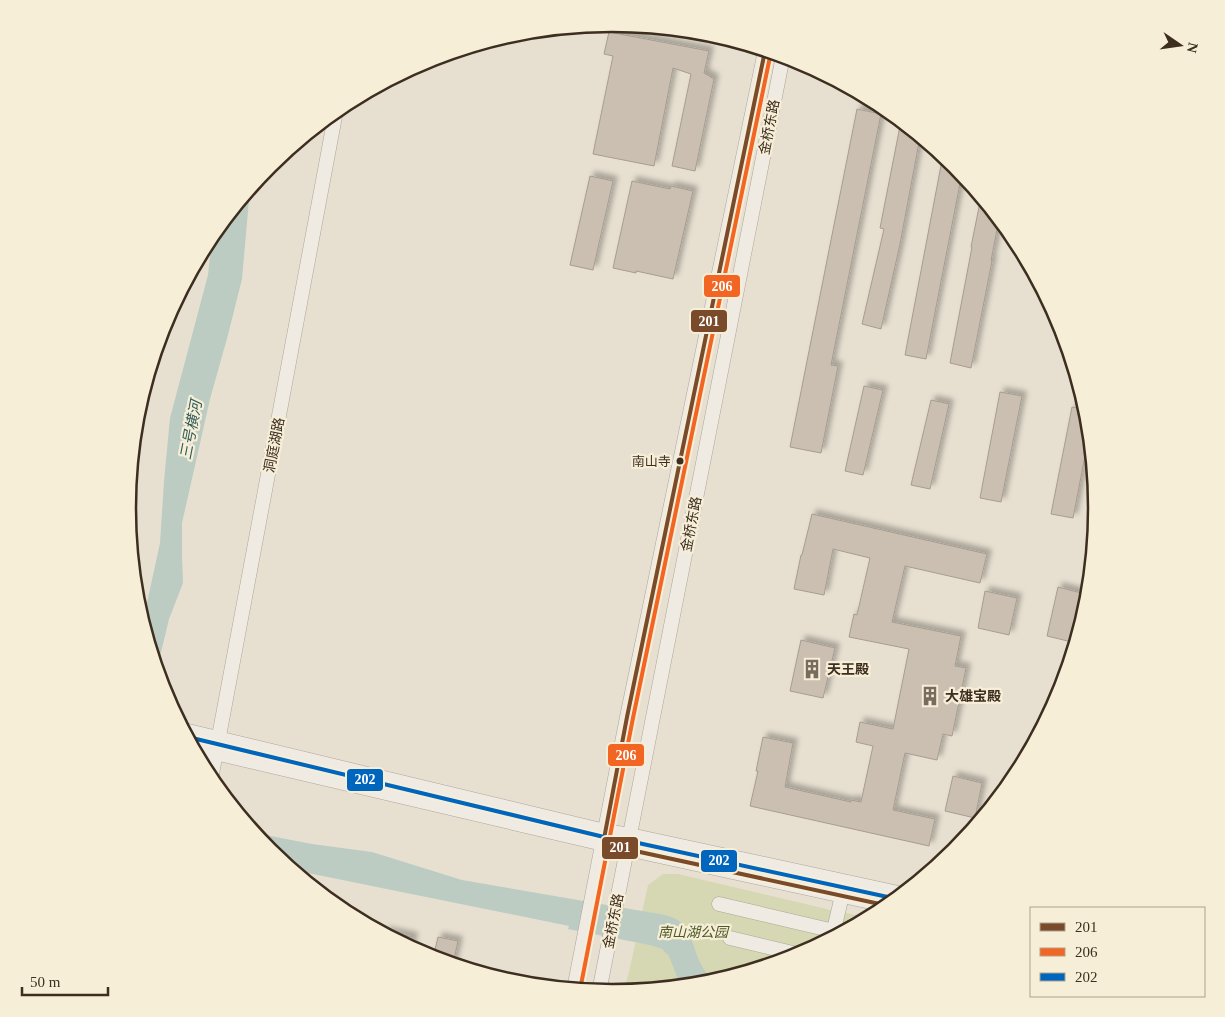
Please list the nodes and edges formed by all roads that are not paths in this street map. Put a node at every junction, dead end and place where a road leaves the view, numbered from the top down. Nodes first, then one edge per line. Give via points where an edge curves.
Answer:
1 (764, 57) edge
2 (781, 64) edge
3 (334, 123) edge
4 (193, 732) edge
5 (219, 738) junction
6 (203, 750) edge
7 (216, 754) junction
8 (213, 767) edge
9 (630, 835) junction
10 (604, 838) junction
11 (627, 849) junction
12 (845, 882) junction
13 (894, 892) edge
14 (719, 904) dead end
15 (878, 904) edge
16 (834, 929) edge
17 (826, 933) edge
18 (730, 938) dead end
19 (787, 951) edge
20 (576, 982) edge
21 (601, 984) edge

1 - 10 street, 金桥东路
2 - 9 street, 金桥东路
3 - 5 street, 洞庭湖路
4 - 5 street
5 - 7 street, 洞庭湖路
5 - 10 street
6 - 7 street
7 - 8 street, 洞庭湖路
7 - 10 street
9 - 10 street
9 - 11 street, 金桥东路
9 - 12 street
10 - 11 street
10 - 20 street, 金桥东路
11 - 15 street
11 - 21 street, 金桥东路
12 - 13 street
12 - 16 street
14 - 17 street
18 - 19 street

